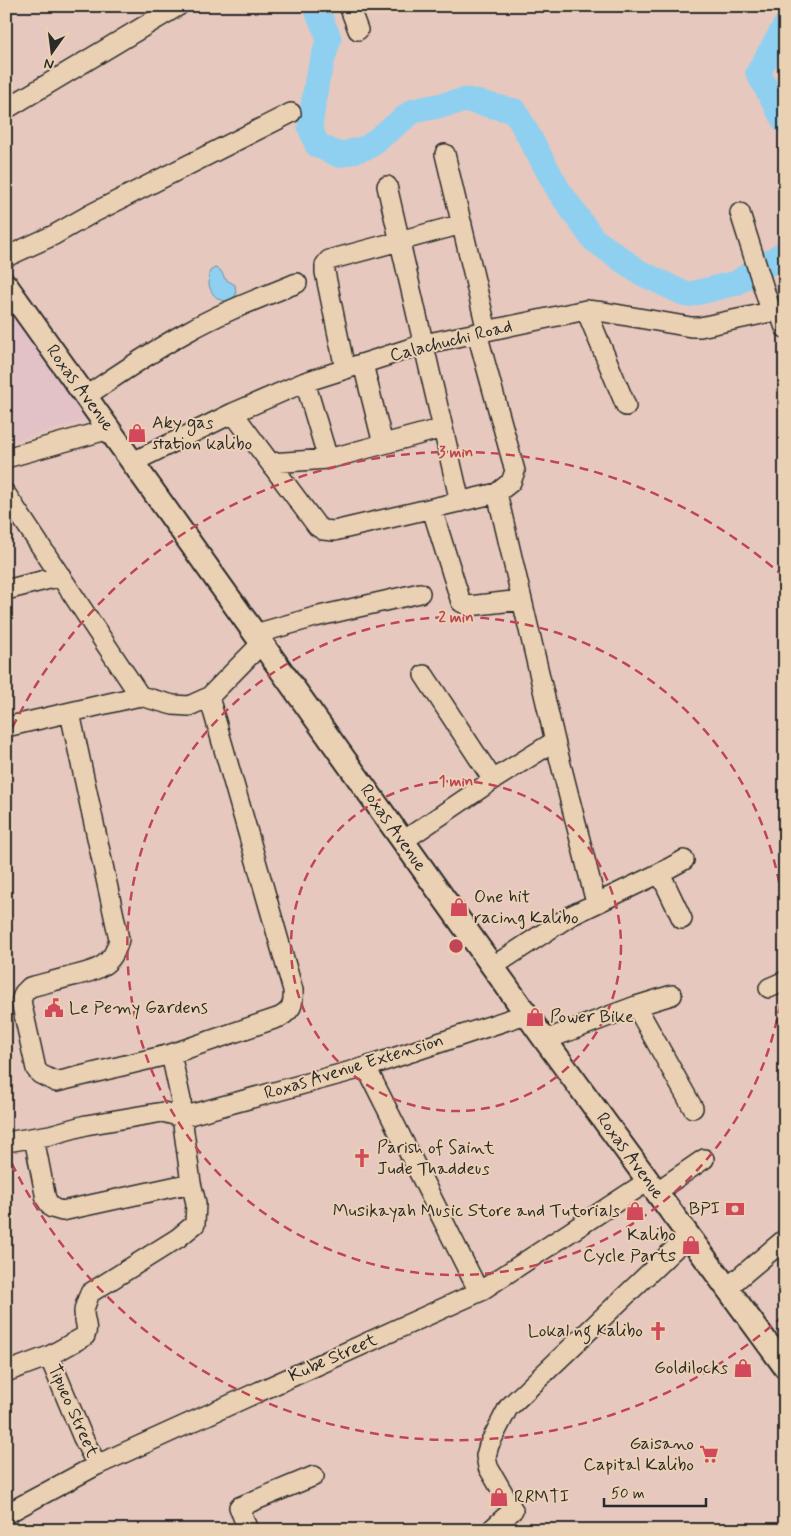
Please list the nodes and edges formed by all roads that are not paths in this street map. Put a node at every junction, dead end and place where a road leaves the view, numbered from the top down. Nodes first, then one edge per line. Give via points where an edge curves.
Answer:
1 (178, 6) edge
2 (349, 6) edge
3 (358, 30) dead end
4 (6, 109) edge
5 (291, 113) dead end
6 (445, 154) dead end
7 (388, 186) dead end
8 (740, 213) dead end
9 (462, 224) junction
10 (400, 240) junction
11 (6, 257) edge
12 (297, 283) dead end
13 (6, 285) edge
14 (586, 310) junction
15 (780, 314) edge
16 (482, 332) junction
17 (424, 344) junction
18 (354, 367) junction
19 (305, 382) junction
20 (86, 396) junction
21 (626, 406) dead end
22 (234, 413) junction
23 (443, 428) junction
24 (110, 429) junction
25 (382, 444) junction
26 (6, 458) edge
27 (328, 459) junction
28 (133, 462) junction
29 (271, 464) junction
30 (498, 493) junction
31 (6, 494) edge
32 (460, 502) junction
33 (432, 508) junction
34 (61, 576) junction
35 (6, 590) edge
36 (420, 593) dead end
37 (522, 600) junction
38 (258, 638) junction
39 (424, 675) dead end
40 (140, 696) junction
41 (209, 697) junction
42 (70, 713) junction
43 (6, 727) edge
44 (556, 741) junction
45 (493, 780) junction
46 (403, 842) junction
47 (684, 860) dead end
48 (660, 873) junction
49 (596, 903) junction
50 (682, 919) dead end
51 (492, 967) junction
52 (672, 994) dead end
53 (636, 1006) junction
54 (526, 1014) junction
55 (544, 1040) junction
56 (171, 1054) junction
57 (366, 1067) junction
58 (693, 1108) dead end
59 (182, 1117) junction
60 (34, 1138) junction
61 (6, 1142) edge
62 (704, 1159) dead end
63 (191, 1183) junction
64 (652, 1186) junction
65 (688, 1236) junction
66 (785, 1239) edge
67 (727, 1288) junction
68 (479, 1292) junction
69 (49, 1356) junction
70 (785, 1367) edge
71 (6, 1372) edge
72 (97, 1465) junction
73 (314, 1476) dead end
74 (6, 1514) edge
75 (248, 1530) edge
76 (491, 1530) edge

1 - 4 street
2 - 3 street
5 - 11 street
6 - 9 street
7 - 10 street
8 - 15 street
9 - 10 street
9 - 16 street
10 - 17 street
10 - 18 street via 329,260 325,265
12 - 20 street via 188,332
13 - 20 main road, Roxas Avenue
14 - 15 street, Calachuchi Road via 691,327
14 - 16 street, Calachuchi Road
14 - 21 street
16 - 17 street, Calachuchi Road
16 - 30 street via 515,471 511,482
17 - 18 street, Calachuchi Road
17 - 23 street
18 - 19 street, Calachuchi Road
18 - 25 street
19 - 22 street, Calachuchi Road
19 - 27 street
20 - 24 main road, Roxas Avenue
22 - 28 street, Calachuchi Road
22 - 29 street
23 - 25 street
23 - 32 street
24 - 26 street
24 - 28 main road, Roxas Avenue
25 - 27 street
27 - 29 street
28 - 38 main road, Roxas Avenue
29 - 33 street via 317,526 328,531
30 - 32 street
30 - 37 street
31 - 34 street
32 - 33 street
33 - 37 street via 461,602 469,606
34 - 35 street
34 - 40 street
36 - 38 street via 314,616
37 - 44 street
38 - 41 street
38 - 46 main road, Roxas Avenue
39 - 45 street
40 - 41 street via 189,706
40 - 42 street
41 - 56 street via 294,999 293,1007 280,1018
42 - 43 street
42 - 56 street via 119,940 110,960 96,971 30,987 24,993 21,1001 36,1069 56,1082
44 - 45 street
44 - 49 street
45 - 46 street
46 - 51 main road, Roxas Avenue
47 - 48 street
48 - 49 street
48 - 50 street
49 - 51 street via 570,916
51 - 54 main road, Roxas Avenue
52 - 53 street
53 - 55 street
53 - 58 street
54 - 55 main road, Roxas Avenue
54 - 57 street, Roxas Avenue Extension
55 - 64 main road, Roxas Avenue
56 - 59 street
57 - 59 street, Roxas Avenue Extension
57 - 68 street
59 - 60 street via 163,1112
59 - 63 street
60 - 61 street
60 - 63 street via 46,1199 52,1208 62,1211
62 - 64 street, Kube Street
63 - 69 street via 196,1203 195,1224 90,1293 84,1312 85,1336
64 - 65 main road, Roxas Avenue
64 - 68 street, Kube Street
65 - 67 main road, Roxas Avenue
65 - 76 street via 508,1408 486,1456 488,1467 513,1510
66 - 67 street
67 - 70 main road, Roxas Avenue
68 - 72 street, Kube Street
69 - 71 street
69 - 72 street, Tipueo Street
72 - 74 street, Kube Street
73 - 75 street via 239,1507

